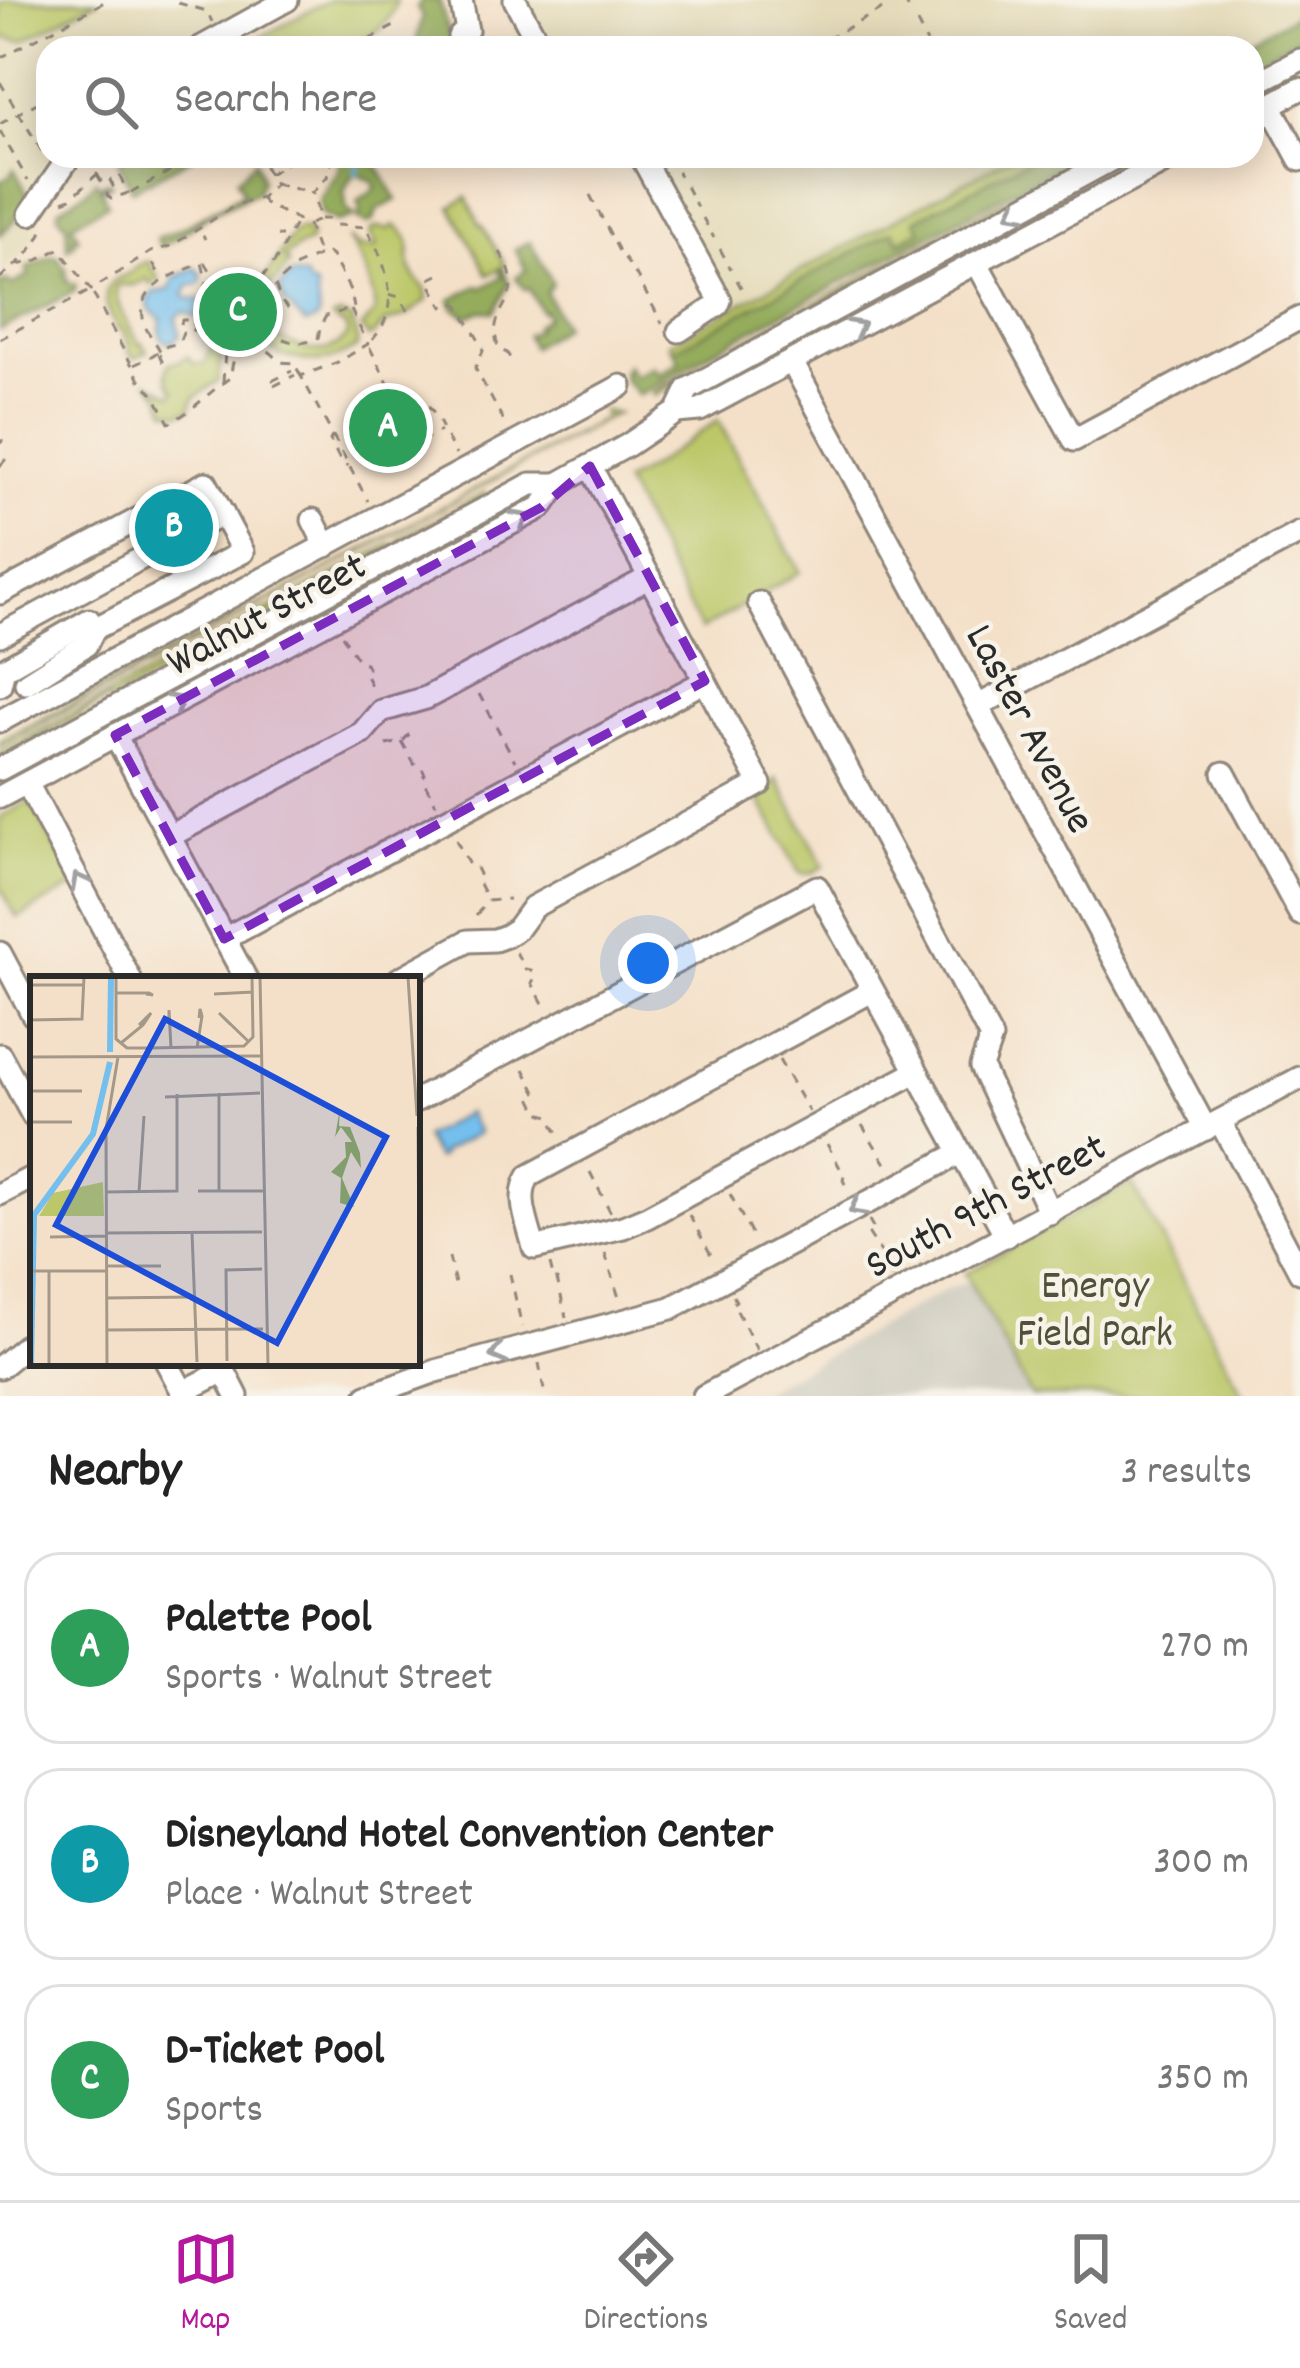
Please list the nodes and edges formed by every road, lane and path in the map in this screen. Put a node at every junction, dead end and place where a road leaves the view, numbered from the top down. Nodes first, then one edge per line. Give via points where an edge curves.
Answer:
1 (108, 0) edge
2 (287, 0) edge
3 (446, 0) edge
4 (460, 0) edge
5 (515, 0) edge
6 (904, 0) edge
7 (178, 4) dead end
8 (886, 8) dead end
9 (910, 11) dead end
10 (917, 23) dead end
11 (394, 26) dead end
12 (218, 27) dead end
13 (41, 36) edge
14 (222, 36) edge
15 (376, 36) edge
16 (456, 36) edge
17 (463, 36) edge
18 (534, 36) edge
19 (834, 36) edge
20 (924, 36) edge
21 (36, 39) edge
22 (0, 58) edge
23 (1300, 60) edge
24 (1264, 79) edge
25 (0, 82) edge
26 (1300, 88) edge
27 (36, 104) edge
28 (1264, 108) edge
29 (20, 113) junction
30 (1264, 114) edge
31 (0, 127) edge
32 (36, 132) edge
33 (7, 145) junction
34 (0, 153) edge
35 (1300, 160) edge
36 (62, 168) edge
37 (104, 168) edge
38 (119, 168) edge
39 (178, 168) edge
40 (265, 168) edge
41 (279, 168) edge
42 (330, 168) edge
43 (648, 168) edge
44 (676, 168) edge
45 (1096, 168) edge
46 (1153, 168) edge
47 (97, 174) junction
48 (269, 174) junction
49 (680, 176) dead end
50 (275, 184) junction
51 (686, 186) dead end
52 (128, 193) junction
53 (312, 193) junction
54 (590, 195) dead end
55 (261, 198) junction
56 (697, 207) dead end
57 (43, 209) junction
58 (703, 218) dead end
59 (320, 219) junction
60 (297, 220) junction
61 (308, 225) junction
62 (714, 238) dead end
63 (720, 249) dead end
64 (500, 252) dead end
65 (319, 255) junction
66 (977, 262) junction
67 (202, 263) junction
68 (153, 264) dead end
69 (17, 265) junction
70 (731, 269) dead end
71 (438, 275) dead end
72 (161, 277) junction
73 (0, 278) edge
74 (737, 280) dead end
75 (92, 290) junction
76 (228, 291) junction
77 (388, 294) junction
78 (746, 296) dead end
79 (350, 310) junction
80 (294, 315) dead end
81 (411, 315) dead end
82 (1300, 318) edge
83 (201, 321) junction
84 (194, 322) junction
85 (230, 326) junction
86 (184, 332) junction
87 (674, 333) joint
88 (0, 339) edge
89 (368, 344) junction
90 (159, 352) junction
91 (511, 358) dead end
92 (792, 362) junction
93 (132, 366) junction
94 (164, 366) dead end
95 (296, 374) junction
96 (223, 382) junction
97 (273, 383) dead end
98 (621, 386) dead end
99 (392, 391) junction
100 (396, 398) junction
101 (677, 412) junction
102 (442, 430) junction
103 (510, 432) dead end
104 (334, 434) junction
105 (418, 443) junction
106 (10, 453) dead end
107 (458, 459) dead end
108 (0, 466) edge
109 (350, 466) junction
110 (590, 466) junction
111 (558, 484) junction
112 (223, 514) junction
113 (378, 518) junction
114 (313, 520) dead end
115 (1299, 534) edge
116 (326, 546) junction
117 (59, 563) junction
118 (650, 578) junction
119 (0, 593) edge
120 (76, 596) junction
121 (759, 602) dead end
122 (91, 624) junction
123 (341, 634) dead end
124 (0, 635) edge
125 (2, 671) edge
126 (705, 681) junction
127 (26, 683) dead end
128 (479, 694) dead end
129 (379, 699) dead end
130 (0, 700) edge
131 (978, 706) junction
132 (0, 721) edge
133 (415, 728) dead end
134 (115, 735) junction
135 (402, 742) junction
136 (386, 745) dead end
137 (515, 761) dead end
138 (0, 770) edge
139 (1224, 772) dead end
140 (27, 783) junction
141 (0, 797) edge
142 (436, 804) dead end
143 (170, 836) junction
144 (455, 840) dead end
145 (509, 899) dead end
146 (488, 901) junction
147 (1300, 914) edge
148 (476, 915) dead end
149 (224, 939) junction
150 (512, 945) dead end
151 (0, 953) edge
152 (128, 976) edge
153 (244, 976) edge
154 (404, 976) edge
155 (872, 992) junction
156 (30, 1009) edge
157 (547, 1010) dead end
158 (0, 1054) edge
159 (776, 1055) dead end
160 (524, 1069) dead end
161 (916, 1072) junction
162 (1300, 1078) edge
163 (24, 1080) edge
164 (420, 1098) edge
165 (810, 1113) dead end
166 (861, 1124) dead end
167 (1213, 1125) junction
168 (560, 1137) dead end
169 (826, 1142) dead end
170 (960, 1153) junction
171 (590, 1172) dead end
172 (894, 1178) dead end
173 (30, 1179) edge
174 (849, 1192) dead end
175 (730, 1193) dead end
176 (0, 1194) edge
177 (1050, 1213) junction
178 (612, 1215) dead end
179 (689, 1215) dead end
180 (868, 1219) dead end
181 (1006, 1236) junction
182 (756, 1243) dead end
183 (604, 1251) dead end
184 (542, 1256) junction
185 (449, 1257) dead end
186 (1300, 1272) edge
187 (510, 1274) dead end
188 (721, 1274) dead end
189 (892, 1279) dead end
190 (455, 1284) dead end
191 (730, 1290) dead end
192 (621, 1304) dead end
193 (566, 1317) dead end
194 (522, 1329) dead end
195 (30, 1342) edge
196 (758, 1351) dead end
197 (537, 1355) dead end
198 (217, 1366) edge
199 (220, 1366) edge
200 (0, 1367) edge
201 (178, 1383) edge
202 (237, 1396) edge
203 (368, 1396) edge
204 (545, 1396) edge
205 (704, 1396) edge

1 - 13 path
2 - 14 street
3 - 16 street
4 - 17 street
5 - 18 street
6 - 9 path
7 - 12 path via 207,11
8 - 19 path
10 - 20 path
11 - 15 path
21 - 22 path
23 - 24 street
25 - 29 path
26 - 28 street
27 - 29 path
29 - 31 path
29 - 32 path
30 - 35 street
31 - 33 path
33 - 34 path
33 - 57 path
36 - 57 street
37 - 47 path
38 - 52 path
39 - 52 path
40 - 48 path
41 - 48 path
42 - 53 path
43 - 87 street via 720,300
44 - 49 path
45 -> 101 street, Walnut Street via 688,389
46 - 66 street, Walnut Street
47 - 52 path via 101,182 109,178 111,200
47 - 57 path
48 - 50 path
50 - 53 path
50 - 55 path
51 - 56 path
53 - 59 path
54 - 87 path
55 - 60 path
55 - 75 path
57 - 69 path via 40,240
58 - 62 path
59 - 61 path
59 - 77 path via 367,226
60 - 61 path
60 - 76 path via 262,280
61 - 65 path
63 - 70 path
64 - 91 path via 511,288 496,340
65 - 79 path via 332,256 353,299
65 - 80 path via 275,285
66 - 82 street via 1074,440
92 -> 66 street, Walnut Street
67 - 72 path
67 - 76 path
67 - 83 path via 208,304
68 - 72 path
69 - 73 path
69 - 75 path via 59,249
71 - 103 path via 428,280 443,307 458,304 482,346 475,368
72 - 90 path via 142,308
74 - 78 path
75 - 88 path
75 - 93 path
76 - 85 street, bridge
77 - 81 path
77 - 89 path via 389,313
79 - 85 path via 326,316 318,339 308,343
79 - 89 path
83 - 84 path
83 - 85 path
84 - 86 path
84 - 86 path via 182,320
85 - 96 path
86 - 90 path
89 - 95 path
89 - 99 path
90 - 93 path
90 - 94 path
92 - 101 street, Walnut Street via 700,410
92 - 131 street, Laster Avenue
93 - 96 path via 170,423
95 - 96 path via 294,363 251,344 239,350
95 - 97 path
95 - 104 path
98 - 113 street
99 - 100 path
99 - 102 path via 422,397
100 - 105 path
100 - 105 path via 371,415 370,436 388,464
101 - 110 street, Walnut Street
102 - 105 path
102 - 107 path
104 - 109 path
104 - 109 path via 334,453
106 - 108 path
109 - 113 path
110 - 111 street, Walnut Street
110 - 118 street
134 -> 111 street, Walnut Street via 542,508
111 - 138 street, Walnut Street via 531,484
112 - 117 street via 206,483
112 - 120 street
112 - 122 street via 244,552
113 - 116 street
114 - 116 street
115 - 131 street
116 - 132 street
117 - 119 street
117 - 120 street
118 - 126 street
118 - 143 street via 426,698 388,707 362,733
120 - 122 street
120 - 124 street
121 - 177 street via 991,1038 981,1067
122 - 125 street
122 - 127 street via 86,645
123 - 129 path via 365,662
125 - 130 street via 9,686
126 - 149 street
126 - 154 street via 760,784 533,907 506,936 468,941
128 - 137 path
131 - 167 street, Laster Avenue
133 - 135 path
134 - 140 street, Walnut Street
134 - 143 street
135 - 136 path
135 - 142 path
139 - 147 street
140 - 141 street, Walnut Street
152 -> 140 street
143 - 149 street
144 - 146 path
145 - 146 path
146 - 148 path
149 - 153 street
150 - 157 path
151 - 156 street
155 - 161 street
155 - 164 street via 817,887
155 - 184 street via 529,1176 522,1196
158 - 163 street
159 - 165 path
160 - 168 path via 538,1112
161 - 170 street
161 - 184 street via 647,1216
162 - 167 street, South 9th Street
166 - 172 path
167 - 177 street, South 9th Street
167 - 186 street, Laster Avenue
169 - 174 path
170 - 181 street
170 -> 203 street via 671,1308
171 - 178 path
173 - 176 street
175 - 182 path
177 - 181 street, South 9th Street
179 - 188 path
180 - 189 path
181 - 205 street, South 9th Street
183 - 192 path
184 - 193 path
185 - 190 path
187 - 194 path
191 - 196 path
195 - 200 street
197 - 204 path
198 - 201 street
199 - 202 street

